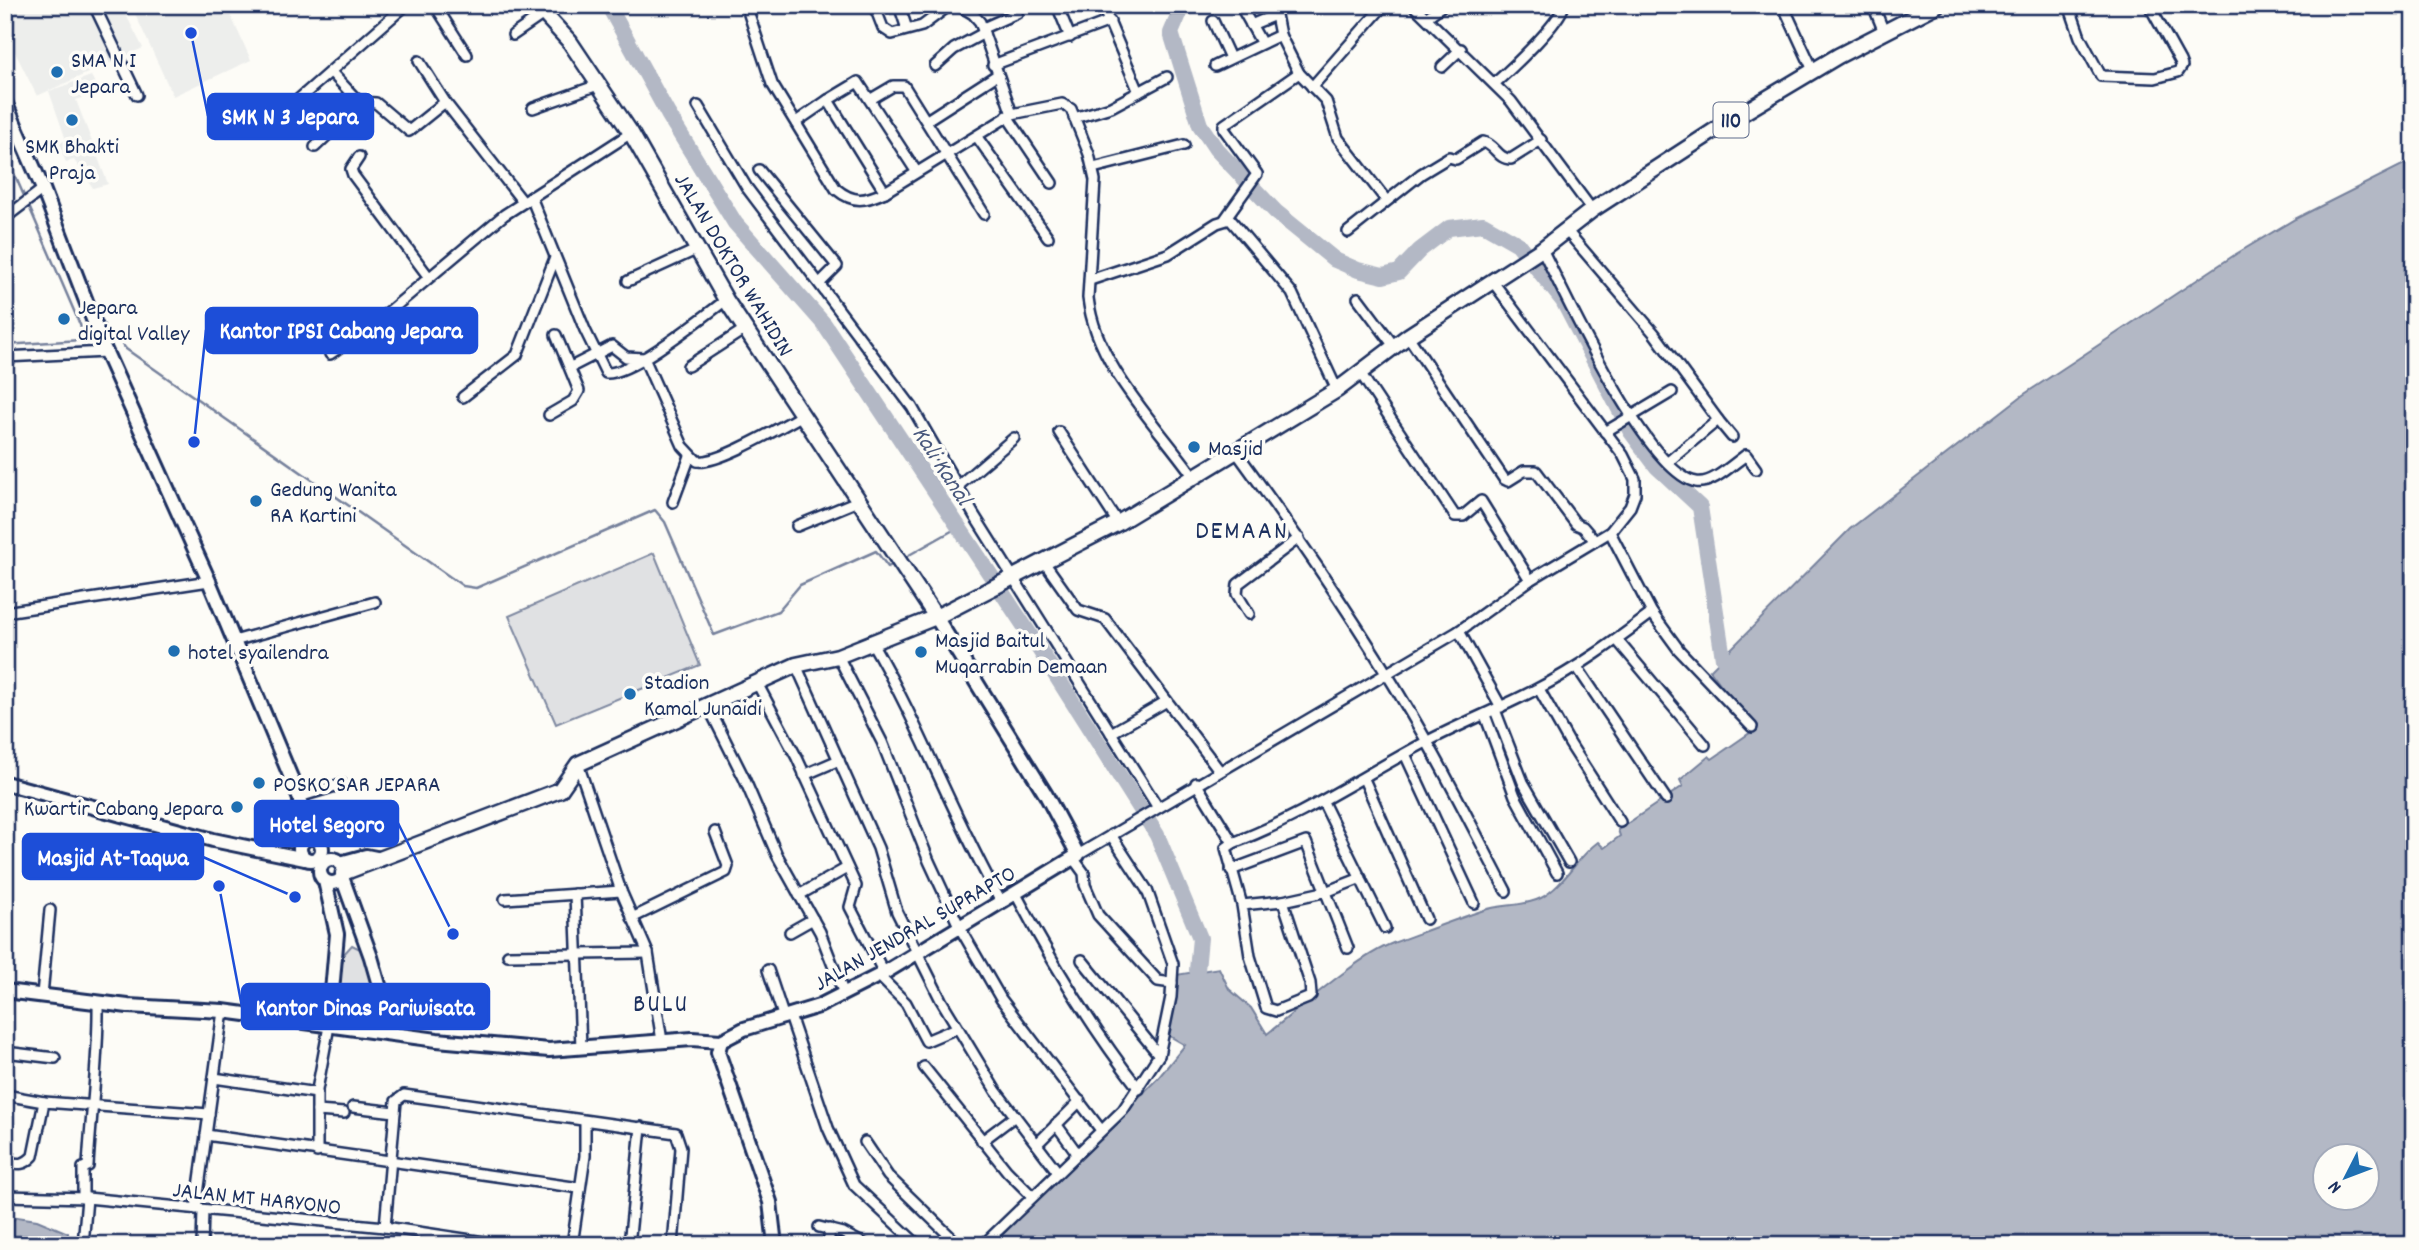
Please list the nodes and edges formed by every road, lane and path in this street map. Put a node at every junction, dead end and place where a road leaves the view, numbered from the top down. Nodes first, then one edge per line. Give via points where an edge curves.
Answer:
1 (94, 5) edge
2 (406, 5) edge
3 (435, 5) edge
4 (746, 5) edge
5 (874, 5) edge
6 (899, 5) edge
7 (950, 5) edge
8 (958, 5) edge
9 (1016, 5) edge
10 (1057, 5) edge
11 (1102, 5) edge
12 (1240, 5) edge
13 (1384, 5) edge
14 (1413, 5) edge
15 (1443, 5) edge
16 (1564, 5) edge
17 (1783, 5) edge
18 (1873, 5) edge
19 (1937, 5) edge
20 (2069, 5) edge
21 (2149, 5) edge
22 (539, 10) edge
23 (1275, 10) edge
24 (1427, 17) junction
25 (1110, 21) junction
26 (1213, 21) dead end
27 (1251, 25) junction
28 (907, 29) junction
29 (983, 31) junction
30 (1884, 32) junction
31 (513, 35) dead end
32 (1280, 35) junction
33 (1070, 37) junction
34 (1261, 42) junction
35 (1461, 49) junction
36 (467, 55) dead end
37 (1230, 58) junction
38 (419, 61) dead end
39 (935, 66) dead end
40 (1215, 66) dead end
41 (1442, 66) dead end
42 (995, 70) junction
43 (1813, 70) junction
44 (331, 72) junction
45 (1299, 73) junction
46 (1167, 77) dead end
47 (1494, 83) junction
48 (598, 85) junction
49 (1312, 87) junction
50 (1139, 92) junction
51 (137, 95) dead end
52 (871, 99) junction
53 (828, 100) junction
54 (5, 102) edge
55 (445, 102) junction
56 (361, 103) junction
57 (698, 106) dead end
58 (533, 108) dead end
59 (284, 112) dead end
60 (1010, 115) junction
61 (1074, 118) junction
62 (927, 120) junction
63 (796, 122) junction
64 (631, 132) junction
65 (977, 136) junction
66 (1541, 140) junction
67 (1184, 145) dead end
68 (315, 148) dead end
69 (946, 152) junction
70 (359, 157) dead end
71 (1093, 168) junction
72 (759, 170) dead end
73 (916, 171) junction
74 (1052, 183) dead end
75 (43, 189) junction
76 (885, 192) junction
77 (527, 199) junction
78 (1387, 200) junction
79 (1592, 209) junction
80 (984, 214) dead end
81 (5, 218) edge
82 (1225, 219) junction
83 (1566, 230) junction
84 (1348, 232) dead end
85 (1048, 237) dead end
86 (696, 250) junction
87 (1539, 251) junction
88 (555, 258) junction
89 (428, 276) junction
90 (1090, 280) junction
91 (628, 281) dead end
92 (1493, 282) junction
93 (820, 283) junction
94 (1358, 298) dead end
95 (726, 300) junction
96 (745, 329) junction
97 (556, 335) dead end
98 (1408, 336) junction
99 (1394, 346) junction
100 (105, 350) junction
101 (595, 353) junction
102 (330, 354) dead end
103 (5, 358) edge
104 (644, 359) junction
105 (688, 366) dead end
106 (570, 367) junction
107 (1361, 374) junction
108 (1337, 390) junction
109 (1672, 392) dead end
110 (463, 397) dead end
111 (549, 415) dead end
112 (803, 415) junction
113 (1629, 418) junction
114 (1718, 420) junction
115 (1609, 430) junction
116 (1059, 432) dead end
117 (1732, 437) dead end
118 (1014, 438) dead end
119 (1236, 450) junction
120 (690, 456) junction
121 (1668, 462) junction
122 (1756, 469) dead end
123 (1194, 477) junction
124 (958, 486) junction
125 (860, 500) junction
126 (674, 502) dead end
127 (1118, 523) junction
128 (797, 526) dead end
129 (1610, 532) junction
130 (1298, 537) junction
131 (1595, 541) junction
132 (1044, 562) junction
133 (1012, 579) junction
134 (209, 580) junction
135 (1530, 580) junction
136 (375, 602) dead end
137 (5, 612) edge
138 (1652, 613) junction
139 (1249, 614) dead end
140 (936, 617) junction
141 (1459, 631) junction
142 (234, 640) junction
143 (1617, 640) junction
144 (871, 641) junction
145 (838, 656) junction
146 (796, 665) junction
147 (1577, 667) junction
148 (1386, 674) junction
149 (757, 683) junction
150 (1539, 689) junction
151 (1167, 701) junction
152 (707, 705) junction
153 (1498, 709) junction
154 (1485, 715) junction
155 (1752, 727) dead end
156 (1111, 733) junction
157 (1427, 742) junction
158 (1705, 745) dead end
159 (1405, 754) junction
160 (839, 760) junction
161 (578, 764) junction
162 (1219, 769) junction
163 (804, 775) junction
164 (1364, 779) junction
165 (5, 783) edge
166 (342, 783) dead end
167 (1196, 783) junction
168 (300, 799) junction
169 (1666, 799) dead end
170 (1323, 802) junction
171 (1154, 808) junction
172 (1620, 822) dead end
173 (715, 832) dead end
174 (1115, 833) junction
175 (1233, 843) junction
176 (301, 844) junction
177 (267, 853) junction
178 (1075, 856) junction
179 (307, 860) junction
180 (333, 861) junction
181 (1569, 862) dead end
182 (847, 868) junction
183 (1231, 870) junction
184 (1557, 873) dead end
185 (323, 878) junction
186 (1361, 878) junction
187 (621, 891) junction
188 (1328, 891) junction
189 (1506, 891) dead end
190 (575, 894) junction
191 (1016, 894) junction
192 (799, 895) junction
193 (505, 899) dead end
194 (1283, 901) junction
195 (1001, 902) junction
196 (1474, 903) dead end
197 (1241, 905) junction
198 (50, 910) dead end
199 (632, 918) junction
200 (813, 919) junction
201 (1426, 919) dead end
202 (358, 928) junction
203 (960, 928) junction
204 (1385, 928) dead end
205 (790, 932) dead end
206 (337, 934) junction
207 (1348, 948) dead end
208 (648, 953) junction
209 (917, 954) junction
210 (508, 955) dead end
211 (579, 956) junction
212 (1082, 960) dead end
213 (768, 970) dead end
214 (881, 975) junction
215 (1172, 983) junction
216 (5, 991) edge
217 (844, 994) junction
218 (41, 995) junction
219 (98, 1002) junction
220 (223, 1012) junction
221 (787, 1017) junction
222 (329, 1026) junction
223 (957, 1028) junction
224 (393, 1034) junction
225 (662, 1041) junction
226 (721, 1041) junction
227 (581, 1047) junction
228 (5, 1052) edge
229 (1159, 1055) junction
230 (55, 1058) dead end
231 (924, 1067) dead end
232 (214, 1078) junction
233 (1139, 1089) junction
234 (317, 1093) junction
235 (5, 1095) edge
236 (44, 1101) junction
237 (1080, 1101) junction
238 (91, 1106) junction
239 (353, 1107) dead end
240 (317, 1111) junction
241 (395, 1112) junction
242 (344, 1113) dead end
243 (209, 1114) junction
244 (1015, 1116) junction
245 (585, 1122) junction
246 (1056, 1125) junction
247 (641, 1127) junction
248 (1101, 1130) junction
249 (206, 1135) junction
250 (982, 1141) junction
251 (866, 1143) dead end
252 (1037, 1144) junction
253 (317, 1152) junction
254 (1077, 1153) junction
255 (389, 1161) junction
256 (5, 1162) edge
257 (1057, 1171) junction
258 (580, 1188) junction
259 (5, 1196) edge
260 (1032, 1196) junction
261 (85, 1198) junction
262 (199, 1210) junction
263 (385, 1227) junction
264 (819, 1227) dead end
265 (830, 1228) junction
266 (83, 1245) edge
267 (202, 1245) edge
268 (504, 1245) edge
269 (572, 1245) edge
270 (629, 1245) edge
271 (673, 1245) edge
272 (775, 1245) edge
273 (828, 1245) edge
274 (866, 1245) edge
275 (918, 1245) edge
276 (959, 1245) edge
277 (983, 1245) edge

1 - 51 street
2 - 44 street
3 - 36 street
4 - 63 street via 772,84
5 - 28 street via 887,33
6 - 28 street
7 - 28 street via 922,26
8 - 29 street via 975,16
9 - 29 street via 1017,13
10 - 33 street
11 - 25 street
12 - 27 street
13 - 49 street
14 - 24 street
15 - 24 street
16 - 47 street via 1558,19
17 - 43 street
18 - 30 street
19 - 30 main road, 110
20 - 21 street via 2101,76 2155,78 2178,72 2182,66
22 - 31 street
22 - 48 main road, JALAN DOKTOR WAHIDIN via 570,41
23 - 27 street
23 - 32 street
24 - 35 street
25 - 33 street
25 - 50 street
26 - 37 street
27 - 34 street
29 - 39 street
29 - 42 street
30 - 43 main road, 110
32 - 34 street
32 - 45 street
33 - 42 street
34 - 37 street
35 - 41 street
35 - 47 street
37 - 40 street
38 - 55 street
42 - 60 street
42 - 62 street
43 - 79 main road, 110
44 - 56 street
44 - 59 street
45 - 49 street
45 - 82 street via 1224,125 1256,172
46 - 50 street
47 - 66 street
48 - 58 street
48 - 64 main road, JALAN DOKTOR WAHIDIN
49 - 78 street via 1332,110 1338,138
50 - 61 street via 1111,107
52 - 53 street via 856,82
52 - 62 street via 902,85
52 - 73 street
53 - 63 street
53 - 76 street
54 - 75 main road
55 - 56 street via 411,131 376,103
55 - 77 street
56 - 68 street
57 - 93 street via 747,188
60 - 61 street via 1062,104 1072,109
60 - 65 street
60 - 74 street
61 - 71 street
62 - 69 street
63 - 76 street via 842,194 862,201
64 - 77 street
64 - 86 main road, JALAN DOKTOR WAHIDIN
65 - 69 street
65 - 85 street
66 - 78 street via 1511,159 1483,142 1462,156 1449,157
66 - 79 street
67 - 71 street
69 - 73 street
69 - 80 street
70 - 89 street via 351,169 353,175
71 - 90 street
72 - 93 street via 837,267
73 - 76 street
75 - 81 street
75 - 100 main road
77 - 88 street
77 - 89 street
78 - 84 street
79 - 83 main road, 110
82 - 90 street via 1168,254
82 - 108 street via 1236,224 1292,293
83 - 87 main road, 110
83 - 114 street via 1664,345
86 - 91 street
86 - 95 main road, JALAN DOKTOR WAHIDIN
87 - 92 main road, 110
87 - 113 street
88 - 101 street
88 - 110 street via 517,355
89 - 102 street via 380,319
90 - 123 street via 1090,316 1102,344 1125,384
92 - 98 main road, 110
92 - 115 street
93 - 124 street via 912,407
94 - 99 street
95 - 96 main road, JALAN DOKTOR WAHIDIN
95 - 104 street
96 - 105 street
96 - 112 main road, JALAN DOKTOR WAHIDIN
97 - 106 street
98 - 99 main road, 110
98 - 131 street via 1504,479 1536,471 1576,524
99 - 107 main road, 110
100 - 103 street
100 - 134 main road
101 - 104 street via 612,346 626,357
101 - 104 street via 609,373
101 - 106 street
104 - 120 street
106 - 111 street via 579,391
107 - 108 main road, 110
107 - 135 street via 1455,516 1463,516 1481,501
108 - 119 main road, 110
109 - 113 street
112 - 120 street via 703,462
112 - 125 main road, JALAN DOKTOR WAHIDIN
113 - 115 street
113 - 121 street
114 - 117 street
114 - 121 street
115 - 129 street via 1635,479 1630,507
116 - 127 street
118 - 124 street
119 - 123 main road, 110
119 - 130 street
120 - 126 street
121 - 122 street via 1683,477 1701,483 1746,455
123 - 127 main road, 110
124 - 133 street
125 - 128 street
125 - 140 main road, JALAN DOKTOR WAHIDIN
127 - 132 main road, 110
129 - 131 street, JALAN JENDRAL SUPRAPTO
129 - 138 street
130 - 139 street via 1238,584 1237,594
130 - 148 street
131 - 135 street, JALAN JENDRAL SUPRAPTO
132 - 133 main road, 110
132 - 151 street via 1078,610 1105,619
133 - 140 main road, 110
133 - 156 street
134 - 137 street
134 - 142 main road
135 - 141 street, JALAN JENDRAL SUPRAPTO
136 - 142 street
138 - 143 street
138 - 155 street via 1679,650
140 - 144 main road
140 - 178 main road via 1046,795
141 - 148 street, JALAN JENDRAL SUPRAPTO
141 - 153 street
142 - 168 main road
143 - 147 street
143 - 158 street
144 - 145 main road
144 - 195 street
145 - 146 main road
145 - 203 street via 882,742
146 - 149 main road
146 - 160 street
147 - 150 street
147 - 169 street
148 - 157 street
148 - 162 street, JALAN JENDRAL SUPRAPTO via 1274,742
149 - 152 main road
149 - 163 street
150 - 153 street
150 - 172 street
151 - 156 street
151 - 162 street
152 - 161 main road
152 - 192 street
153 - 154 street
153 - 181 street via 1522,782
154 - 157 street
154 - 184 street via 1515,796
156 - 171 street
157 - 159 street
157 - 189 street
159 - 164 street
159 - 196 street
160 - 163 street
160 - 209 street
161 - 180 main road via 560,790 381,859
161 - 187 street
162 - 167 street, JALAN JENDRAL SUPRAPTO
163 - 182 street
164 - 170 street
164 - 201 street
165 - 177 main road
166 - 168 street
167 - 171 street, JALAN JENDRAL SUPRAPTO
167 - 175 street
168 - 176 main road
168 - 180 main road
170 - 175 street
170 - 186 street
171 - 174 street, JALAN JENDRAL SUPRAPTO
173 - 199 street via 728,866 726,872
174 - 178 street, JALAN JENDRAL SUPRAPTO
174 - 215 street via 1147,890 1170,952
175 - 183 street via 1226,848
176 - 177 main road
176 - 179 main road
176 - 180 main road via 308,838
177 - 179 main road
178 - 191 main road, JALAN JENDRAL SUPRAPTO
178 - 215 street via 1098,915 1158,981
179 - 180 main road
179 - 185 main road
180 - 185 main road via 323,864
180 - 185 main road via 336,882
180 - 202 main road
182 - 192 street
182 - 214 street via 856,886 850,907
183 - 188 street via 1303,841
183 - 197 street
185 - 206 main road
186 - 188 street
186 - 204 street
187 - 190 street
187 - 199 street
188 - 194 street
188 - 207 street
190 - 193 street
190 - 211 street
191 - 195 main road, JALAN JENDRAL SUPRAPTO
191 - 233 street via 1069,989
192 - 200 street
194 - 197 street
194 - 197 street via 1311,993 1276,1011 1266,1008 1259,987
195 - 203 main road, JALAN JENDRAL SUPRAPTO
198 - 218 street
199 - 208 street
200 - 205 street
200 - 217 street
202 - 206 main road
202 - 224 main road
203 - 209 main road, JALAN JENDRAL SUPRAPTO
203 - 237 street via 1001,999
206 - 222 main road
208 - 211 street
208 - 225 street
209 - 214 main road, JALAN JENDRAL SUPRAPTO
209 - 223 street
210 - 211 street
211 - 227 street
212 - 229 street
213 - 221 street
214 - 217 main road, JALAN JENDRAL SUPRAPTO
214 - 223 street via 906,1003 926,1041
215 - 229 street
216 - 218 main road
217 - 221 main road, JALAN JENDRAL SUPRAPTO
218 - 219 main road
219 - 220 main road
219 - 238 street via 97,1072
220 - 222 main road
220 - 232 street
221 - 226 main road, JALAN JENDRAL SUPRAPTO
221 - 275 street via 854,1185
222 - 224 main road
222 - 234 street
223 - 244 street
224 - 227 main road via 549,1050
225 - 226 main road
225 - 227 main road
226 - 272 main road via 718,1052 770,1202
228 - 230 street
229 - 233 street
231 - 250 street
232 - 234 street
232 - 243 street
233 - 248 street
234 - 240 street
235 - 236 street
236 - 238 street
236 - 256 street via 33,1156 20,1165
237 - 246 street
237 - 248 street
238 - 243 street
238 - 261 street via 88,1166 83,1168
239 - 241 street
240 - 242 street
240 - 253 street
241 - 245 street via 396,1101 404,1095
241 - 255 street
243 - 249 street
244 - 250 street
244 - 252 street
245 - 247 street
245 - 258 street
246 - 252 street
246 - 254 street
247 - 270 street
247 - 271 street via 668,1130 680,1138
248 - 254 street
249 - 253 street
249 - 262 street
250 - 260 street
251 - 276 street via 888,1176
252 - 257 street
253 - 255 street
254 - 257 street
255 - 258 street
255 - 263 street
257 - 260 street
258 - 269 street
259 - 261 street, JALAN MT HARYONO
260 - 277 street
261 - 262 street, JALAN MT HARYONO
261 - 266 street
262 - 263 street, JALAN MT HARYONO
262 - 267 street
263 - 268 street, JALAN MT HARYONO
264 - 265 street
265 - 273 street
265 - 274 street

